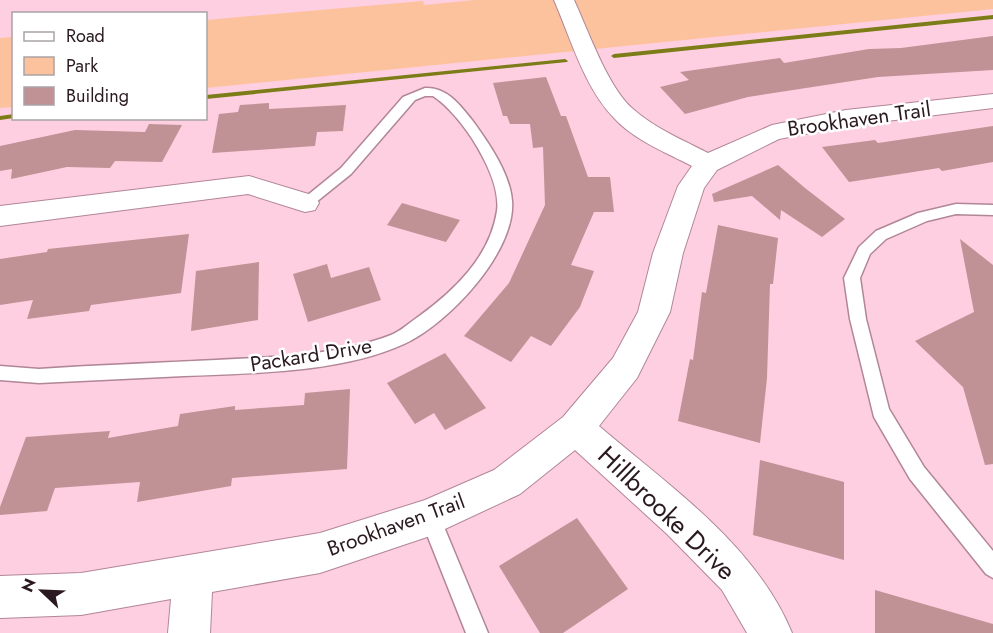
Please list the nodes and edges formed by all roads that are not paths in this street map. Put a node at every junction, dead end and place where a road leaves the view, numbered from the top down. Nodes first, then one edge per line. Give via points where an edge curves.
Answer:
1 (564, 0) edge
2 (993, 101) edge
3 (708, 164) junction
4 (305, 203) joint
5 (993, 210) edge
6 (0, 216) edge
7 (0, 373) edge
8 (576, 428) junction
9 (430, 517) junction
10 (993, 567) edge
11 (193, 574) junction
12 (0, 597) edge
13 (189, 633) edge
14 (477, 633) edge
15 (771, 633) edge

1 - 3 street via 603,87 623,114 650,134
2 - 3 street, Brookhaven Trail via 846,118 772,133
3 - 8 street, Brookhaven Trail via 691,186 679,217 654,312 625,368
4 - 6 street, Packard Drive via 249,185
4 - 7 lane, Packard Drive via 346,171 408,100 421,92 447,99 469,126 499,177 505,202 499,230 487,257 467,286 432,317 398,339 351,353 273,364 39,376
5 - 10 lane via 956,209 923,217 881,235 864,251 852,278 880,411 917,473
8 - 9 street, Brookhaven Trail via 507,482
8 - 15 street, Hillbrooke Drive via 681,521 736,576
9 - 11 street, Brookhaven Trail via 320,553
9 - 14 lane
11 - 12 street, Brookhaven Trail via 81,594
11 - 13 street

